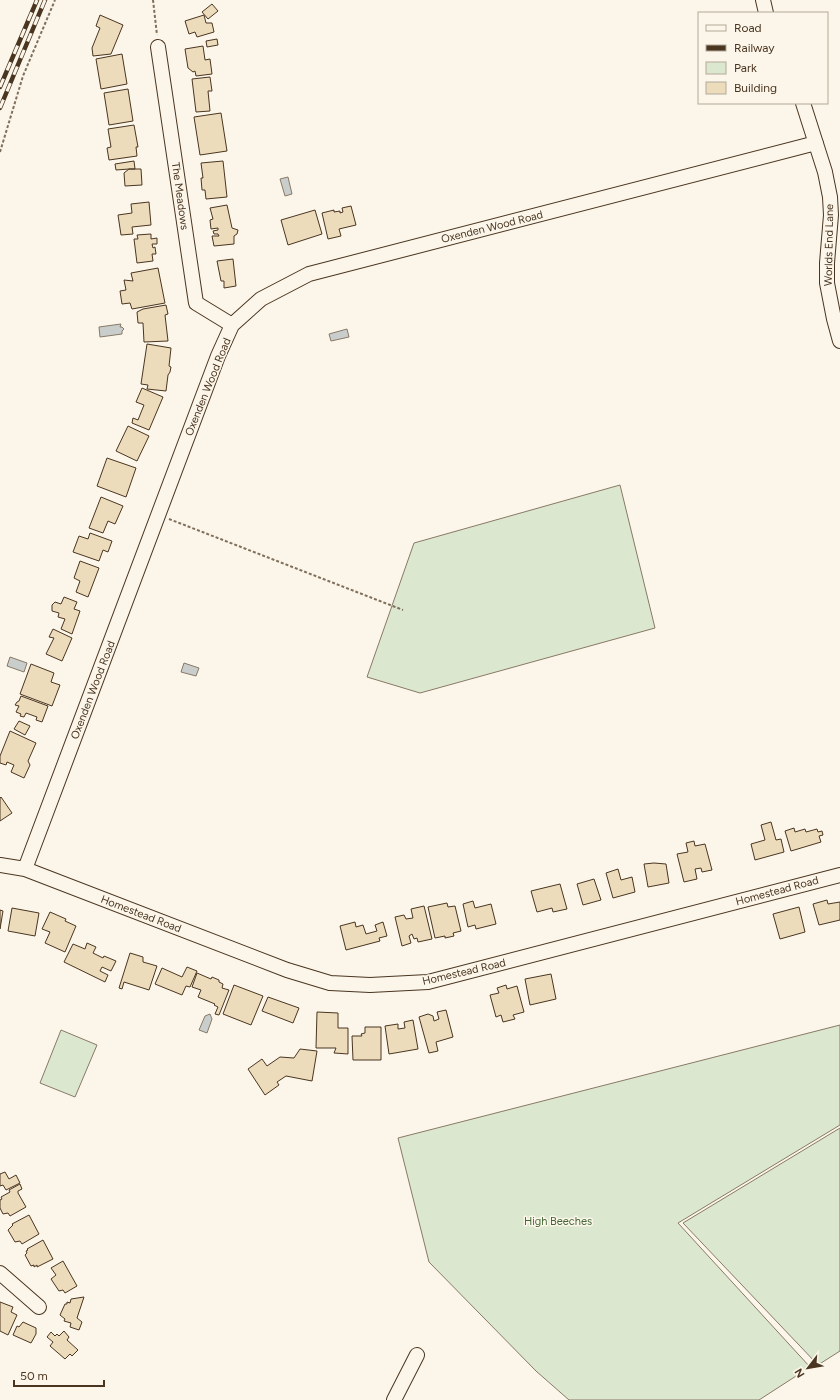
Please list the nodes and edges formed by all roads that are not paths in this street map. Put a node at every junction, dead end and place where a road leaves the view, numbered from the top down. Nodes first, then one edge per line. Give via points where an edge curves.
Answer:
1 (763, 0) edge
2 (766, 12) edge
3 (158, 47) road end
4 (803, 104) edge
5 (816, 143) junction
6 (232, 325) junction
7 (840, 341) edge
8 (0, 865) edge
9 (25, 869) junction
10 (840, 875) edge
11 (0, 1273) edge
12 (39, 1307) dead end
13 (418, 1355) dead end
14 (394, 1400) edge

1 - 2 street
3 - 6 street, The Meadows via 196,303
4 - 5 street, Worlds End Lane
5 - 6 street, Oxenden Wood Road via 309,274 261,299
5 - 7 street, Worlds End Lane via 830,197 827,283
6 - 9 street, Oxenden Wood Road via 218,356
8 - 9 street, Homestead Road
9 - 10 street, Homestead Road via 287,970 330,983 370,985 428,982
11 - 12 street
13 - 14 street

